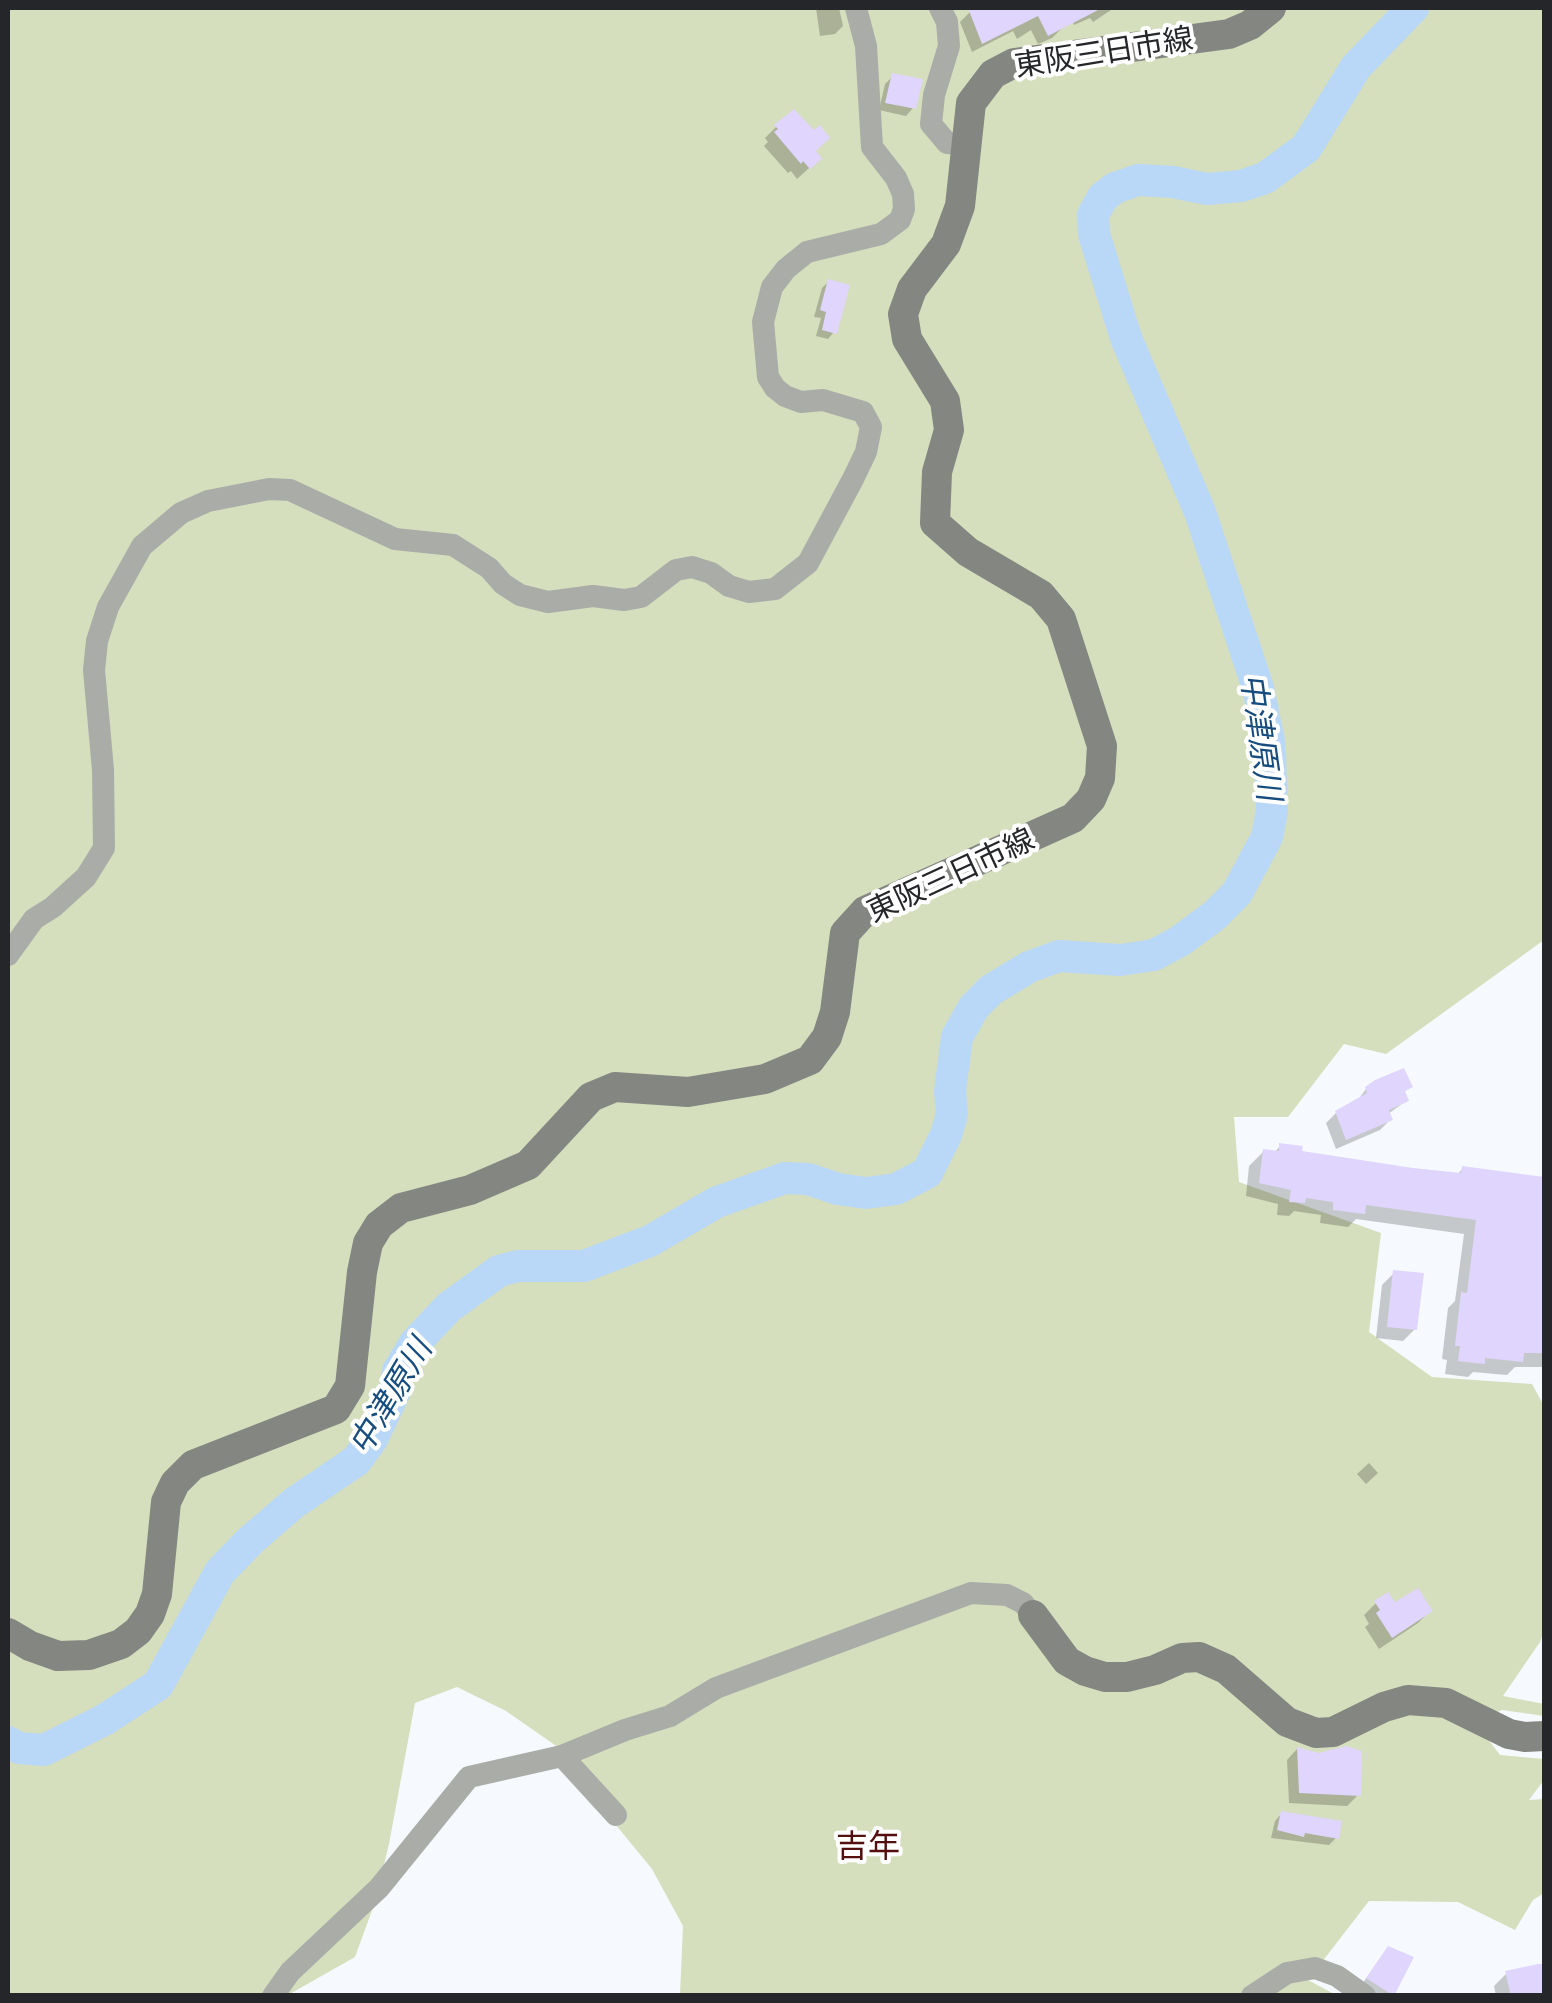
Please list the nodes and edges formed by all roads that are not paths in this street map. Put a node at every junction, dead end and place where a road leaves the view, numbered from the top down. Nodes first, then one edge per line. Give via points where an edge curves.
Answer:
1 (856, 8) edge
2 (940, 8) edge
3 (1271, 8) edge
4 (967, 144) junction
5 (8, 955) edge
6 (1033, 1616) joint
7 (8, 1633) edge
8 (1544, 1736) edge
9 (562, 1756) junction
10 (616, 1815) dead end
11 (273, 1996) edge
12 (1252, 1996) edge
13 (1365, 1996) edge

1 - 5 street via 868,65 872,147 896,178 904,208 881,234 807,252 772,287 763,322 768,378 775,388 801,402 823,400 862,412 871,426 866,452 808,562 775,589 749,592 692,567 676,570 642,597 548,602 520,595 452,545 395,538 290,490 226,497 181,513 142,546 96,641 104,848 86,876 34,919
2 - 4 street via 949,46 932,124 947,143
3 - 4 main road, 東阪三日市線 via 1229,34 1014,63 993,74 971,103
4 - 7 main road, 東阪三日市線 via 960,206 946,244 912,289 904,314 907,340 945,400 949,430 937,472 935,523 968,552 1041,595 1061,619 1102,746 1091,799 1073,818 865,911 845,933 836,1012 810,1060 765,1079 688,1092 615,1087 590,1098 528,1165 402,1208 379,1225 362,1272 350,1386 336,1409 193,1465 175,1483 166,1502 157,1594 138,1631 89,1655 58,1656
6 - 8 main road via 1067,1661 1085,1671 1126,1676 1199,1657 1226,1670 1287,1722 1316,1733 1334,1732 1408,1700 1446,1703 1509,1734
6 - 9 street via 1006,1596 971,1593 716,1688 670,1716
9 - 10 street
9 - 11 street via 469,1777 379,1888
12 - 13 street via 1287,1973 1316,1968

